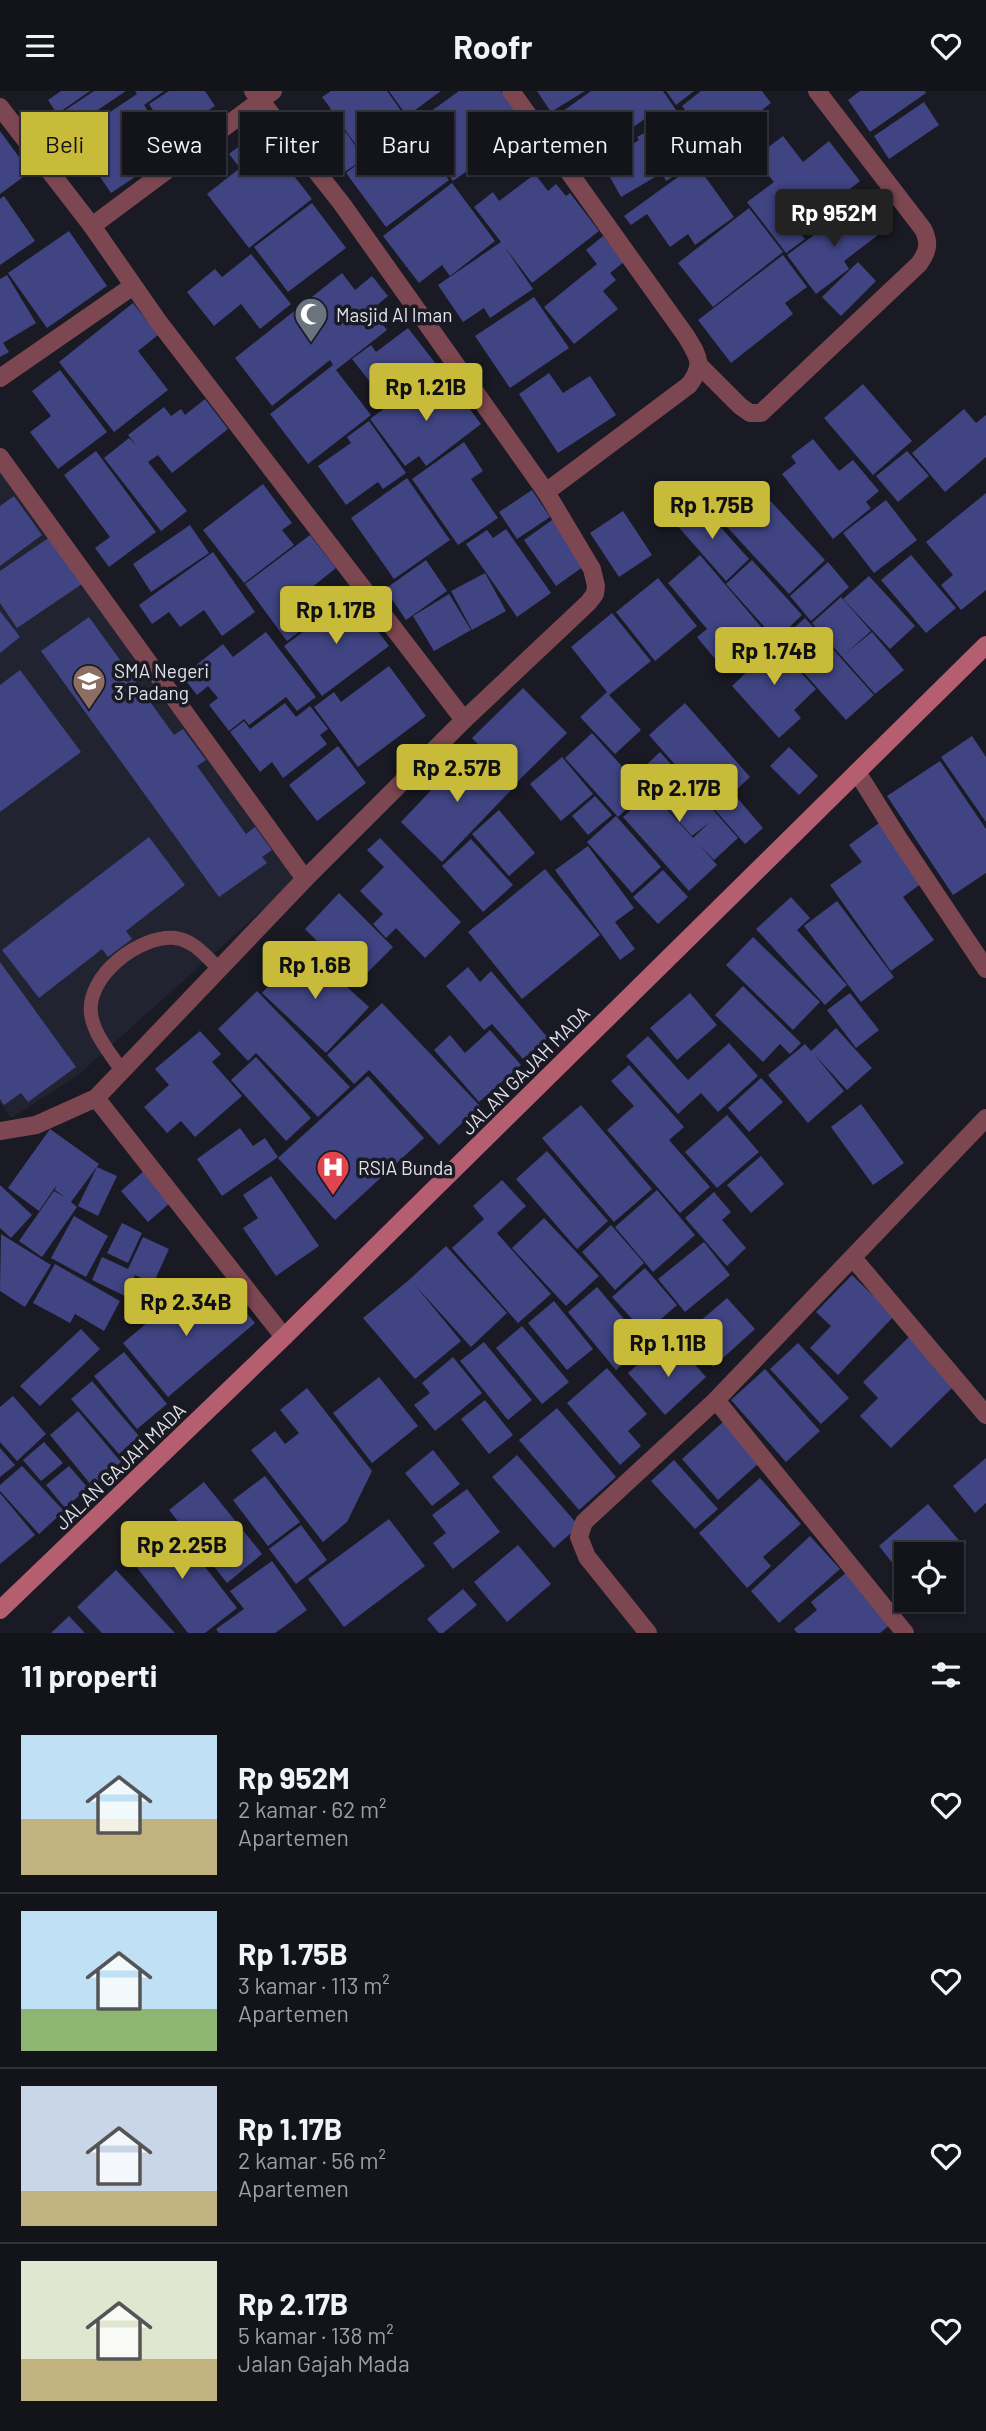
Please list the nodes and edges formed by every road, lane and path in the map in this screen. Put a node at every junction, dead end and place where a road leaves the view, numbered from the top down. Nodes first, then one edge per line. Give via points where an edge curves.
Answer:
1 (511, 91) edge
2 (817, 91) edge
3 (262, 94) edge
4 (0, 107) edge
5 (92, 226) junction
6 (133, 286) junction
7 (699, 365) junction
8 (0, 378) edge
9 (0, 457) edge
10 (546, 492) junction
11 (986, 645) edge
12 (464, 720) junction
13 (858, 772) junction
14 (305, 879) junction
15 (218, 968) junction
16 (986, 969) edge
17 (122, 1071) junction
18 (96, 1098) junction
19 (986, 1118) edge
20 (0, 1131) edge
21 (853, 1258) junction
22 (284, 1337) junction
23 (716, 1400) junction
24 (986, 1415) edge
25 (0, 1610) edge
26 (648, 1633) edge
27 (905, 1633) edge

1 - 7 street via 686,336
2 - 7 street via 923,229 928,252 761,413 740,406
3 - 5 street
3 - 10 street
4 - 5 street
5 - 6 street
6 - 8 street
6 - 12 street
7 - 10 street via 689,385
9 - 14 street
10 - 12 street via 592,569 594,594
11 - 13 main road, JALAN GAJAH MADA
12 - 14 street
13 - 16 street
13 - 22 main road, JALAN GAJAH MADA
14 - 15 street
15 - 17 street
15 - 17 lane via 190,943 176,938 148,943 111,966 91,996 91,1013 95,1029
17 - 18 street
18 - 20 street via 36,1125
18 - 22 street
19 - 21 street
21 - 23 street
21 - 24 street
22 - 25 main road, JALAN GAJAH MADA
23 - 26 street via 584,1522 579,1537 587,1557
23 - 27 street

